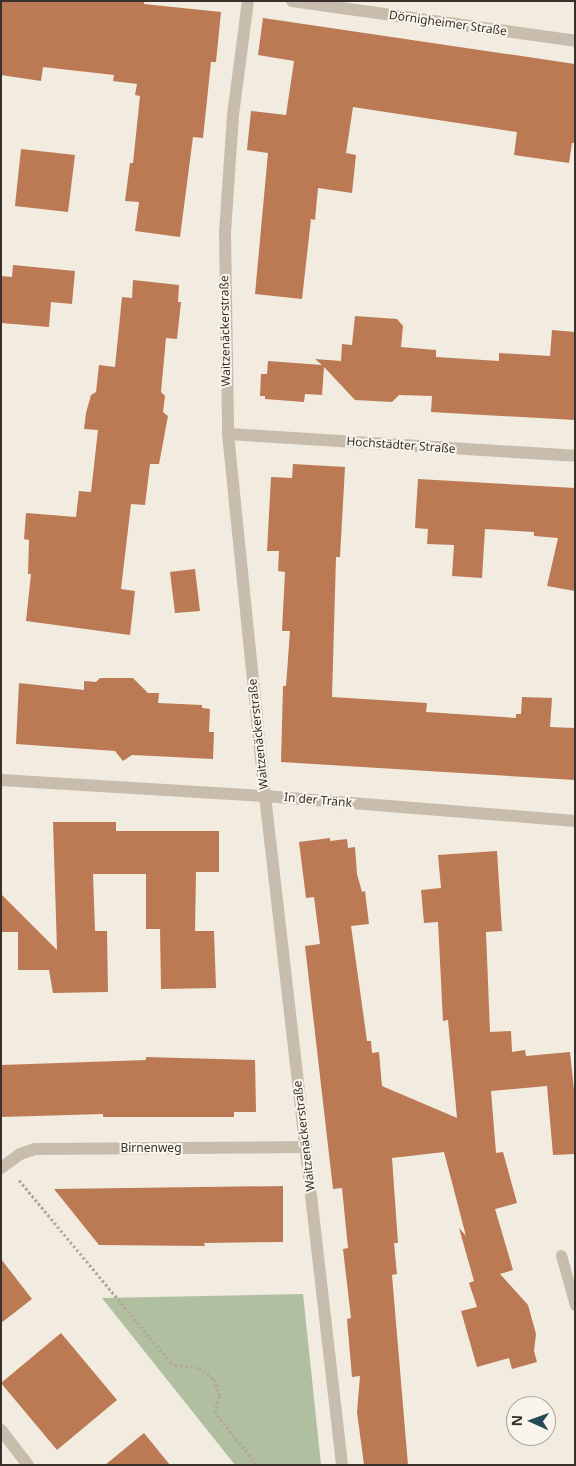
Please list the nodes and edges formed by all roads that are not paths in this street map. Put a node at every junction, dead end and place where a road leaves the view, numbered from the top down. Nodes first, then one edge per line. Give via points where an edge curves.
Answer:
1 (248, 1) edge
2 (292, 1) edge
3 (575, 41) edge
4 (228, 434) junction
5 (575, 456) edge
6 (1, 780) edge
7 (265, 796) junction
8 (575, 821) edge
9 (306, 1147) junction
10 (3, 1166) edge
11 (561, 1255) dead end
12 (575, 1305) edge
13 (1, 1430) edge
14 (28, 1465) edge
15 (342, 1465) edge

1 - 4 street, Waitzenäckerstraße via 232,124 225,233
2 - 3 street, Dörnigheimer Straße
4 - 5 street, Hochstädter Straße
4 - 7 street, Waitzenäckerstraße
6 - 7 street, In der Tränk
7 - 8 street, In der Tränk
7 - 9 street, Waitzenäckerstraße
9 - 10 street, Birnenweg via 35,1149
9 - 15 street, Waitzenäckerstraße
11 - 12 lane
13 - 14 street

